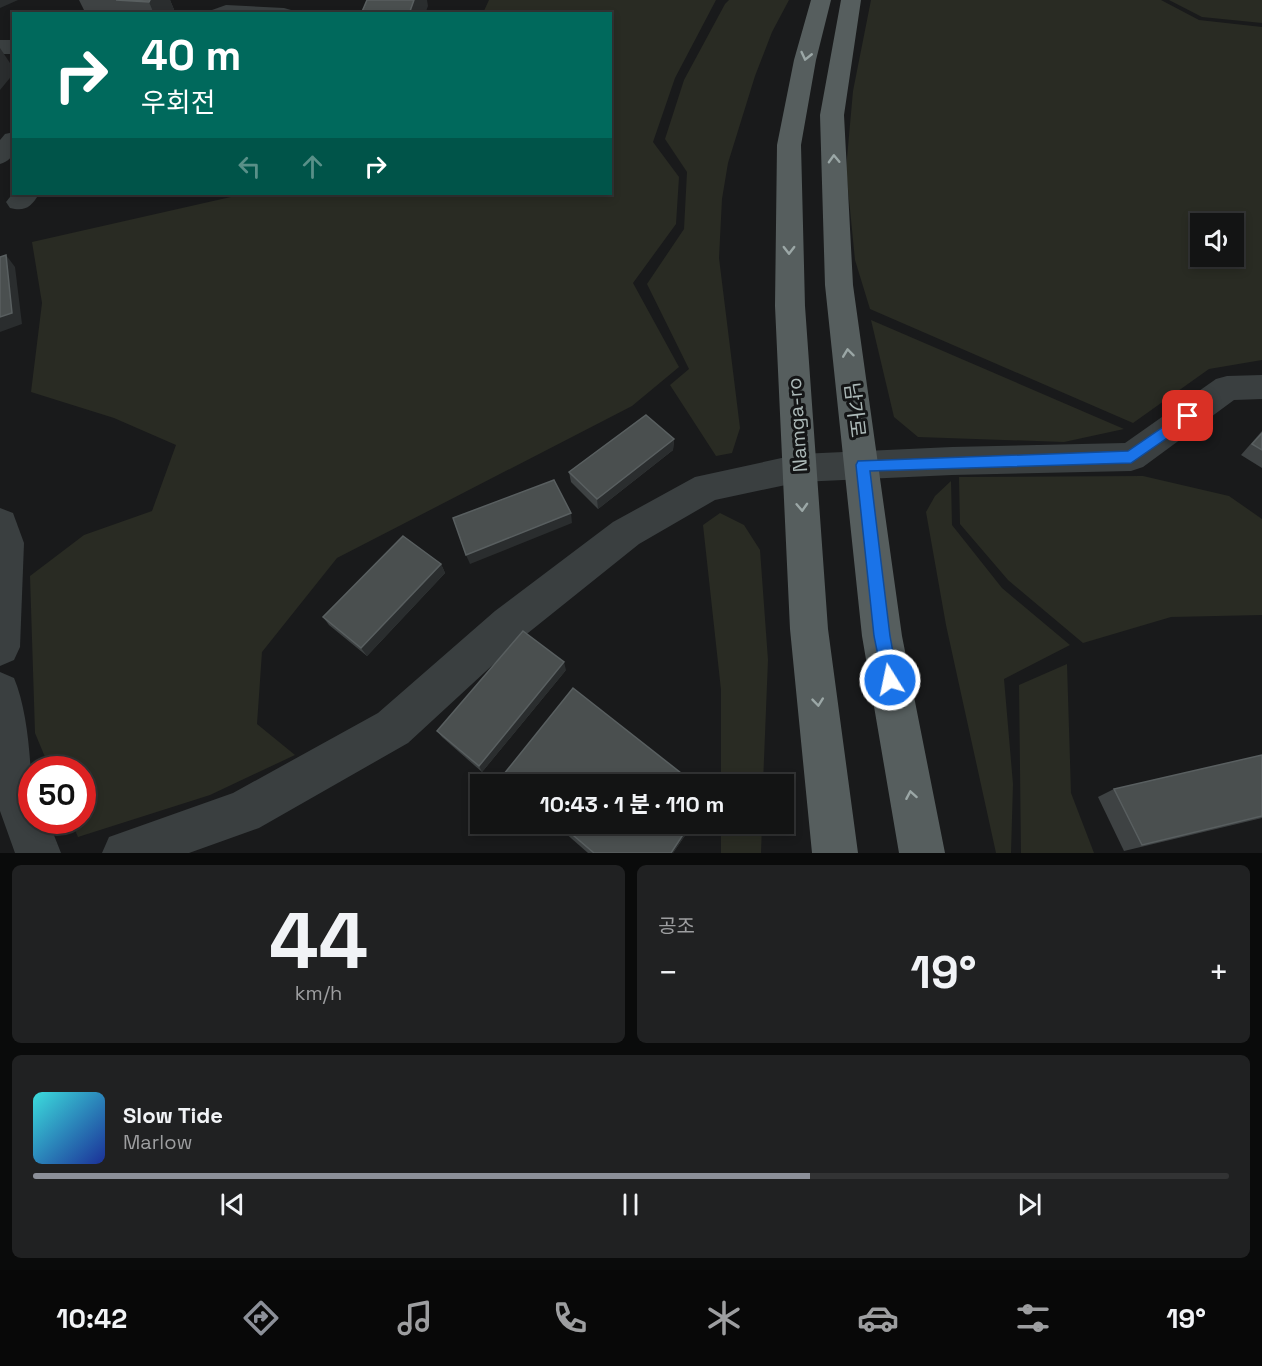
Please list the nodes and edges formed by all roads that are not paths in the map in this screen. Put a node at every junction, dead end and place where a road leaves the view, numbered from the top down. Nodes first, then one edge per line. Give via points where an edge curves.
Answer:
1 (821, 0) edge
2 (851, 0) edge
3 (224, 12) edge
4 (245, 12) edge
5 (12, 141) edge
6 (0, 156) edge
7 (1262, 387) edge
8 (863, 465) junction
9 (800, 468) junction
10 (0, 524) edge
11 (0, 647) edge
12 (0, 692) edge
13 (38, 853) edge
14 (125, 853) edge
15 (835, 853) edge
16 (922, 853) edge

1 -> 9 main road, Namga-ro via 789,145 790,306
8 -> 2 main road, 남가로 via 839,285 832,115
3 - 4 street
5 - 6 street
7 - 8 street via 1227,388 1131,457
8 - 9 street
16 -> 8 main road, 남가로 via 882,636
9 - 14 street via 707,487 687,498 626,534 518,617 393,728 243,812
9 -> 15 main road, Namga-ro via 810,629
10 - 11 street via 6,543
12 - 13 street via 10,780

